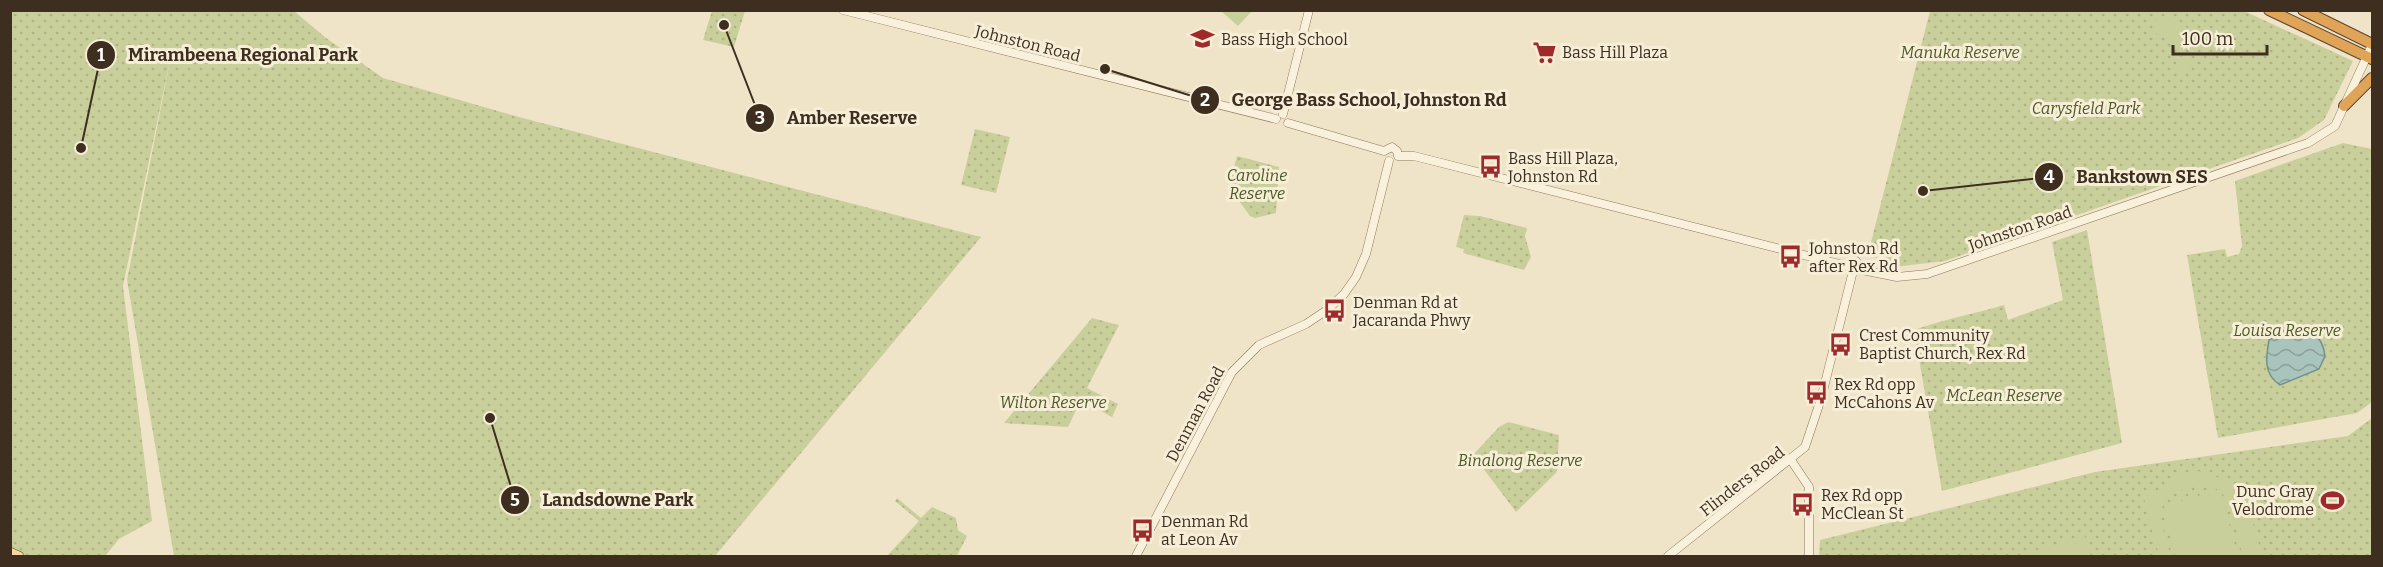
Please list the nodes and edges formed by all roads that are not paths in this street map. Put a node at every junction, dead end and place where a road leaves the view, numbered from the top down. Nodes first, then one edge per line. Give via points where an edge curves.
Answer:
1 (843, 10) edge
2 (1309, 10) edge
3 (2269, 10) edge
4 (2303, 10) edge
5 (2373, 44) edge
6 (2370, 58) edge
7 (2373, 78) edge
8 (2344, 106) junction
9 (1279, 117) junction
10 (1384, 151) junction
11 (1398, 156) junction
12 (1389, 161) junction
13 (1847, 266) junction
14 (1862, 270) junction
15 (1852, 276) junction
16 (1791, 460) junction
17 (10, 552) edge
18 (18, 556) edge
19 (1136, 556) edge
20 (1668, 556) edge
21 (1809, 556) edge

1 - 9 street, Johnston Road
2 - 9 street
3 - 6 highway
4 - 5 highway
5 - 6 street, Johnston Road
6 - 8 street, Johnston Road
7 - 8 highway
8 - 14 street, Johnston Road via 2335,126 2308,143 1942,270 1904,278
9 - 10 street
10 - 11 street via 1392,147
10 - 12 street
11 - 12 street
11 - 13 street via 1425,159
12 - 19 street, Denman Road via 1366,254 1356,277 1327,310 1259,345 1232,372
13 - 14 street via 1855,260
13 - 15 street
14 - 15 street
15 - 16 street, Flinders Road via 1808,441
16 - 20 street, Flinders Road
16 - 21 street via 1809,487
17 - 18 main road

